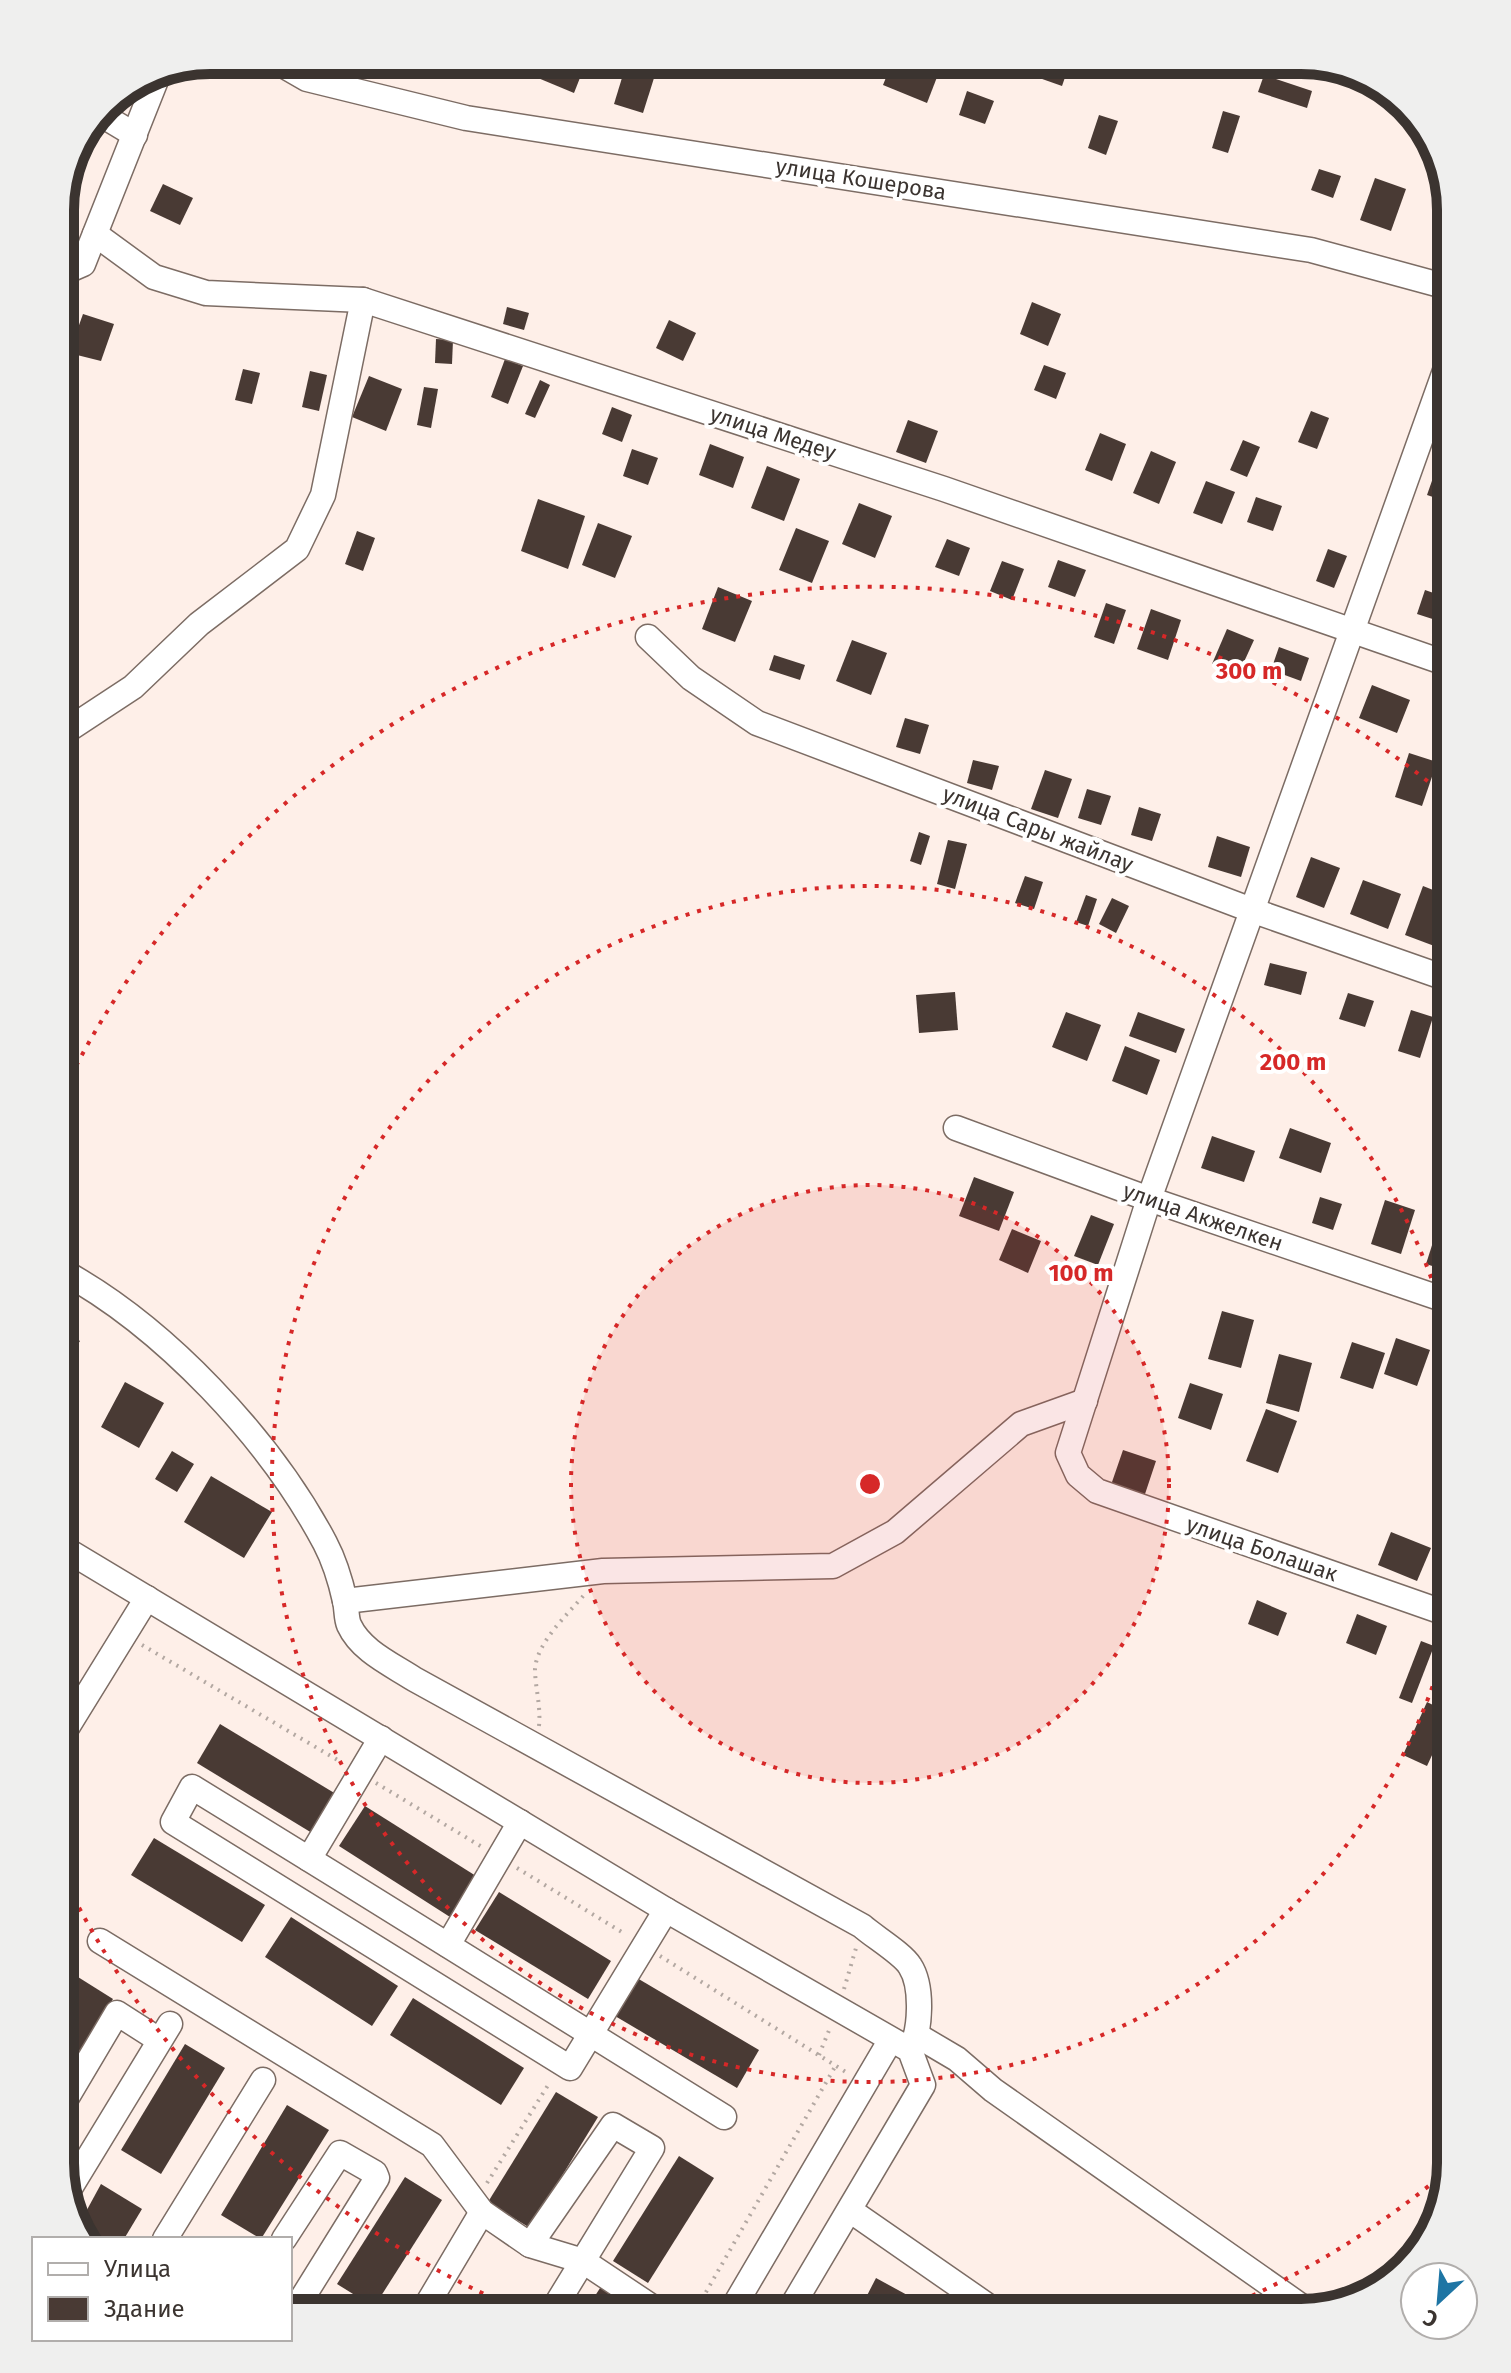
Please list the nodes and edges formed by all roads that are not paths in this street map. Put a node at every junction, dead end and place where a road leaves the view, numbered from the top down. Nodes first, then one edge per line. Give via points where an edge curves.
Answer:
1 (298, 74) edge
2 (154, 86) edge
3 (109, 120) edge
4 (135, 135) junction
5 (95, 234) junction
6 (74, 268) edge
7 (1437, 284) edge
8 (363, 300) junction
9 (1437, 398) edge
10 (1353, 630) junction
11 (648, 637) dead end
12 (1437, 660) edge
13 (74, 726) edge
14 (1254, 911) junction
15 (1437, 975) edge
16 (956, 1128) dead end
17 (1149, 1199) junction
18 (74, 1279) edge
19 (1437, 1297) edge
20 (1085, 1401) junction
21 (74, 1554) edge
22 (147, 1598) junction
23 (345, 1601) junction
24 (1437, 1610) edge
25 (74, 1716) edge
26 (381, 1738) junction
27 (520, 1822) junction
28 (309, 1859) junction
29 (666, 1910) junction
30 (100, 1941) dead end
31 (448, 1945) junction
32 (591, 2034) junction
33 (906, 2042) junction
34 (263, 2080) dead end
35 (74, 2085) edge
36 (724, 2117) dead end
37 (76, 2178) edge
38 (478, 2207) junction
39 (851, 2211) junction
40 (166, 2237) edge
41 (285, 2237) edge
42 (530, 2245) junction
43 (583, 2261) junction
44 (302, 2299) edge
45 (429, 2299) edge
46 (560, 2299) edge
47 (640, 2299) edge
48 (739, 2299) edge
49 (797, 2299) edge
50 (978, 2299) edge
51 (1291, 2299) edge

1 - 7 street, улица Кошерова via 466,118 1311,250
2 - 4 street
3 - 4 street
4 - 5 street
5 - 6 street via 83,264
5 - 8 street, улица Медеу via 154,277 206,293
8 - 10 street, улица Медеу via 929,484
8 - 13 street via 323,495 297,549 199,624 133,687
9 - 10 street
10 - 12 street, улица Медеу
10 - 14 street
11 - 14 street, улица Сары жайлау via 691,678 757,723
14 - 15 street, улица Сары жайлау
14 - 17 street
16 - 17 street, улица Акжелкен
17 - 19 street, улица Акжелкен
17 - 20 street
18 - 23 street via 144,1326 217,1394 326,1545
20 - 23 street via 1021,1424 895,1532 833,1566 603,1571
20 - 24 street, улица Болашак via 1068,1453 1078,1475 1097,1491
21 - 22 street
22 - 25 street
22 - 26 street
23 - 33 street via 348,1624 364,1646 414,1679 862,1926 910,1966 919,2004
26 - 27 street
26 - 28 street
27 - 29 street
27 - 31 street
28 - 31 street
28 - 32 street via 192,1787 173,1822 570,2068
29 - 32 street
29 - 33 street
30 - 38 street via 432,2145
31 - 32 street
32 - 36 street
33 - 39 street via 923,2085
33 - 48 street
33 - 51 street via 957,2059 993,2090
34 - 40 street
35 - 37 street via 117,2013 164,2032
38 - 42 street
38 - 45 street
39 - 49 street
39 - 50 street
41 - 44 street via 340,2153 375,2173 377,2178
42 - 43 street
42 - 43 street via 613,2125 652,2148
43 - 46 street
43 - 47 street

